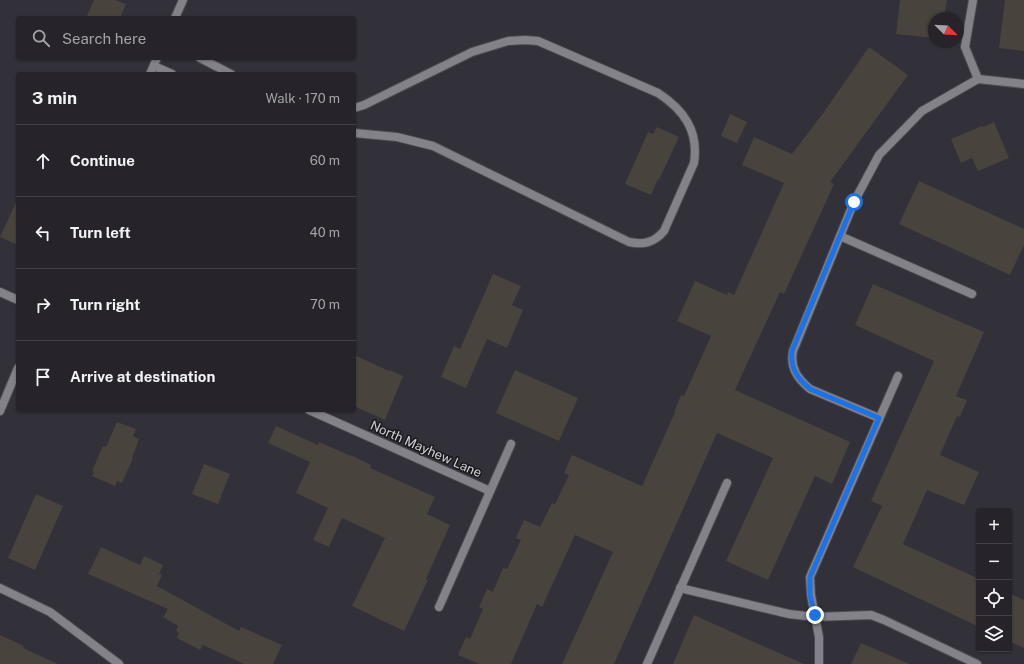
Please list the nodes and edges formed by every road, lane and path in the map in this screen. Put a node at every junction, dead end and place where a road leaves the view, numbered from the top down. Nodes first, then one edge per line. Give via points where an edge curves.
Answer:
1 (184, 0) edge
2 (973, 0) edge
3 (176, 16) edge
4 (204, 60) edge
5 (155, 62) edge
6 (151, 72) edge
7 (169, 72) edge
8 (227, 72) edge
9 (978, 79) junction
10 (1024, 84) edge
11 (356, 107) edge
12 (356, 133) edge
13 (840, 236) junction
14 (0, 292) edge
15 (972, 294) dead end
16 (16, 299) edge
17 (16, 373) edge
18 (898, 376) dead end
19 (0, 411) edge
20 (312, 412) edge
21 (879, 418) junction
22 (511, 444) dead end
23 (727, 483) dead end
24 (490, 491) junction
25 (0, 588) edge
26 (680, 588) junction
27 (439, 607) dead end
28 (815, 617) junction
29 (119, 664) edge
30 (647, 664) edge
31 (819, 664) edge
32 (977, 664) edge

1 - 3 street
2 - 9 street via 965,47
4 - 8 street
5 - 6 street
5 - 7 street
9 - 10 street
9 - 13 street via 922,111 879,155 854,202
11 - 12 street via 472,52 508,41 531,40 546,44 669,100 692,129 696,151 694,163 664,231 651,242 640,244 622,239 433,146 397,137
13 - 15 street
13 - 21 street via 792,351 792,365 801,381 810,389
14 - 16 street
17 - 19 street
18 - 21 street
20 - 24 street, North Mayhew Lane
21 - 28 street via 810,577 810,595
22 - 24 street
23 - 26 street
24 - 27 street
25 - 29 street via 50,612
26 - 28 street via 789,614
26 - 30 street
28 - 31 street via 819,637
28 - 32 street via 871,615

